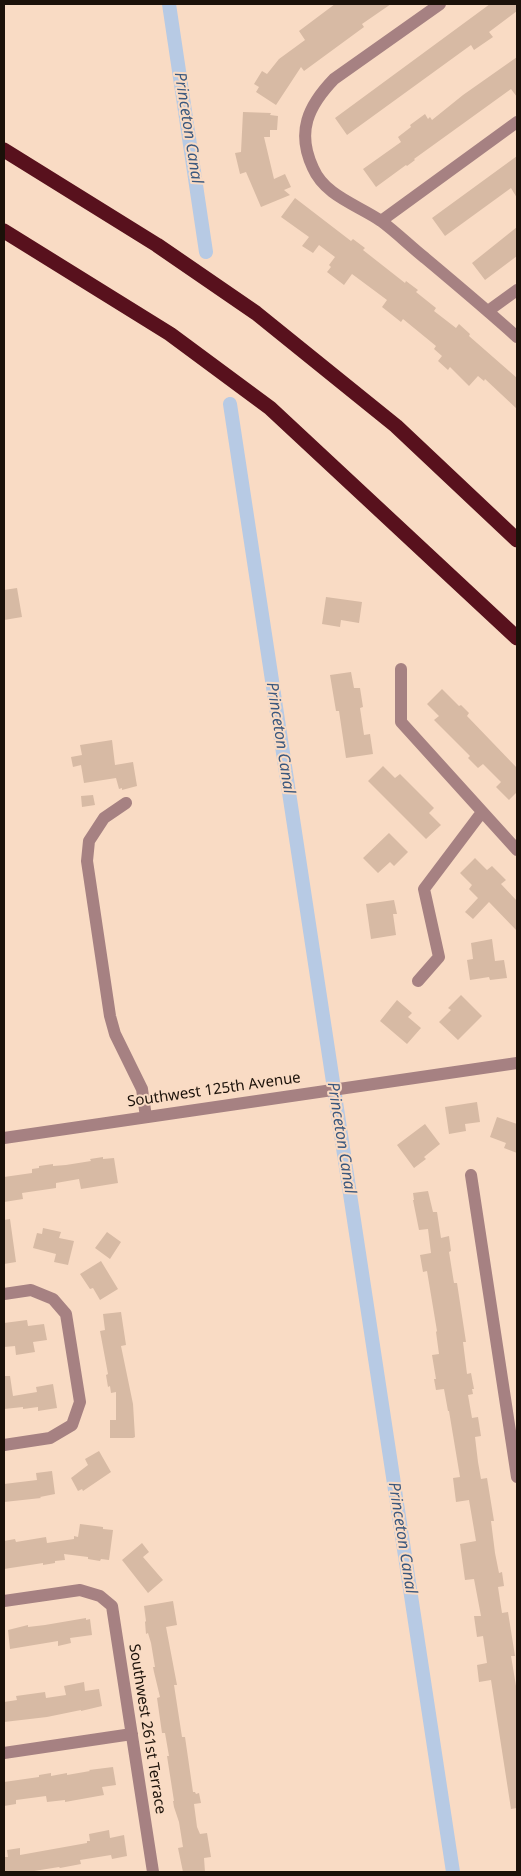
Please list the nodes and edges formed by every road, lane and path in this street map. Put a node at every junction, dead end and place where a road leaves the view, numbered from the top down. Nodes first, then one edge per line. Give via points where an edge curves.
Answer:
1 (440, 4) edge
2 (517, 122) edge
3 (4, 150) edge
4 (381, 221) junction
5 (4, 231) edge
6 (517, 290) edge
7 (488, 311) junction
8 (517, 338) edge
9 (517, 540) edge
10 (517, 638) edge
11 (401, 669) dead end
12 (126, 803) dead end
13 (482, 812) junction
14 (517, 850) edge
15 (418, 980) dead end
16 (517, 1063) edge
17 (146, 1117) junction
18 (4, 1138) edge
19 (472, 1176) dead end
20 (4, 1294) edge
21 (4, 1445) edge
22 (517, 1474) edge
23 (4, 1601) edge
24 (132, 1734) junction
25 (4, 1753) edge
26 (153, 1872) edge

1 - 4 street via 334,79 310,111 305,133 313,170 330,190
2 - 4 street
3 - 9 highway via 157,245 256,313 396,426
4 - 7 street
5 - 10 highway via 170,334 270,408
6 - 7 street
7 - 8 street
11 - 13 street via 401,722
12 - 17 street via 104,818 90,841 87,861 110,1016 115,1034 142,1089
13 - 14 street
13 - 15 street via 424,889 439,957
16 - 17 street, Southwest 125th Avenue
17 - 18 street, Southwest 125th Avenue
19 - 22 street
20 - 21 street via 31,1290 53,1299 66,1314 80,1402 72,1425 50,1438
23 - 24 street, Southwest 261st Terrace via 80,1590 100,1596 112,1606
24 - 25 street
24 - 26 street, Southwest 261st Terrace

